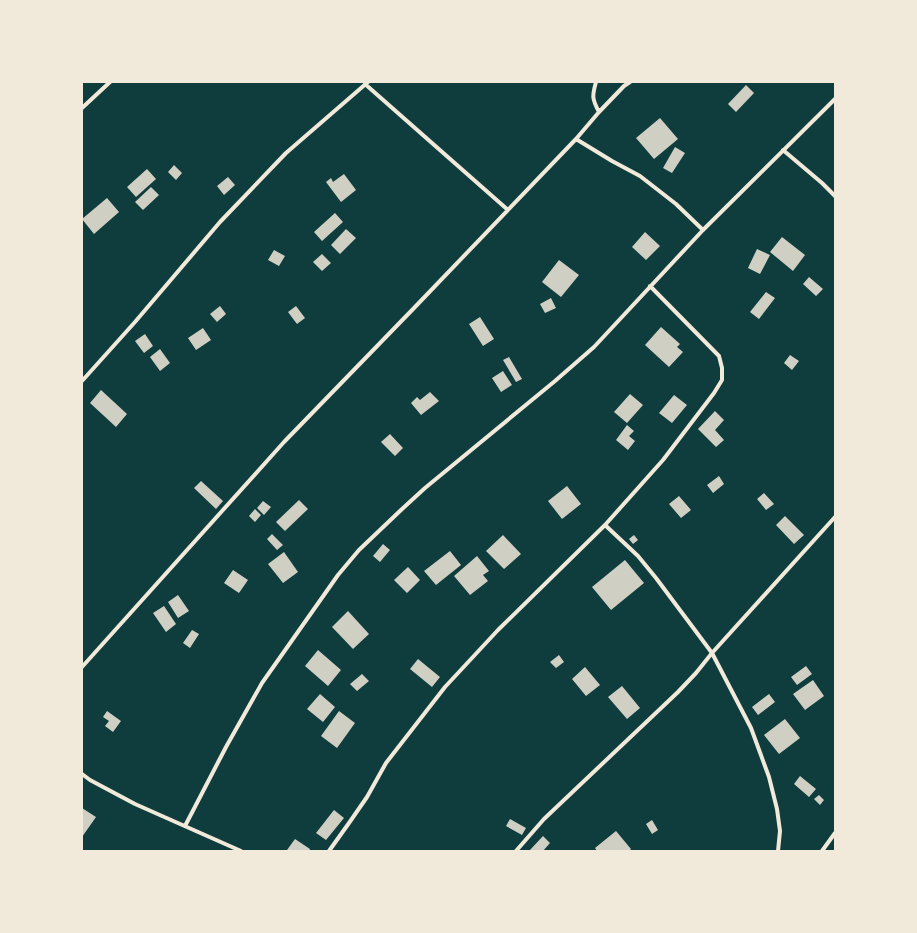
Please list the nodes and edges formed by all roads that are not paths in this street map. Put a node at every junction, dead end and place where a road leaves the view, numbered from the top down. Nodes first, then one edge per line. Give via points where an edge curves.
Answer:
1 (110, 82) edge
2 (596, 82) edge
3 (630, 82) edge
4 (366, 83) edge
5 (835, 99) edge
6 (82, 108) edge
7 (599, 112) junction
8 (576, 139) junction
9 (783, 150) junction
10 (835, 196) edge
11 (508, 210) junction
12 (703, 230) junction
13 (650, 286) junction
14 (82, 381) edge
15 (835, 517) edge
16 (605, 525) junction
17 (712, 653) junction
18 (82, 667) edge
19 (82, 774) edge
20 (184, 826) junction
21 (835, 833) edge
22 (241, 851) edge
23 (329, 851) edge
24 (516, 851) edge
25 (778, 851) edge
26 (822, 851) edge

1 - 6 street
2 - 7 street via 593,98
3 - 7 street
4 - 11 street
4 - 14 street via 286,153 220,222
5 - 9 street
7 - 8 street
8 - 11 street
8 - 12 street via 640,176 676,204
9 - 10 street
9 - 12 street
11 - 18 street via 284,442
12 - 13 street
13 - 16 street via 719,356 722,380 663,460
13 - 20 street via 588,352 425,488 359,550 338,575 262,683
15 - 17 street
16 - 17 street via 652,572
16 - 23 street via 498,630 445,688 386,763 367,797
17 - 24 street via 678,692 544,820
17 - 25 street via 751,728 769,777 780,831
19 - 20 street via 135,804
20 - 22 street
21 - 26 street

